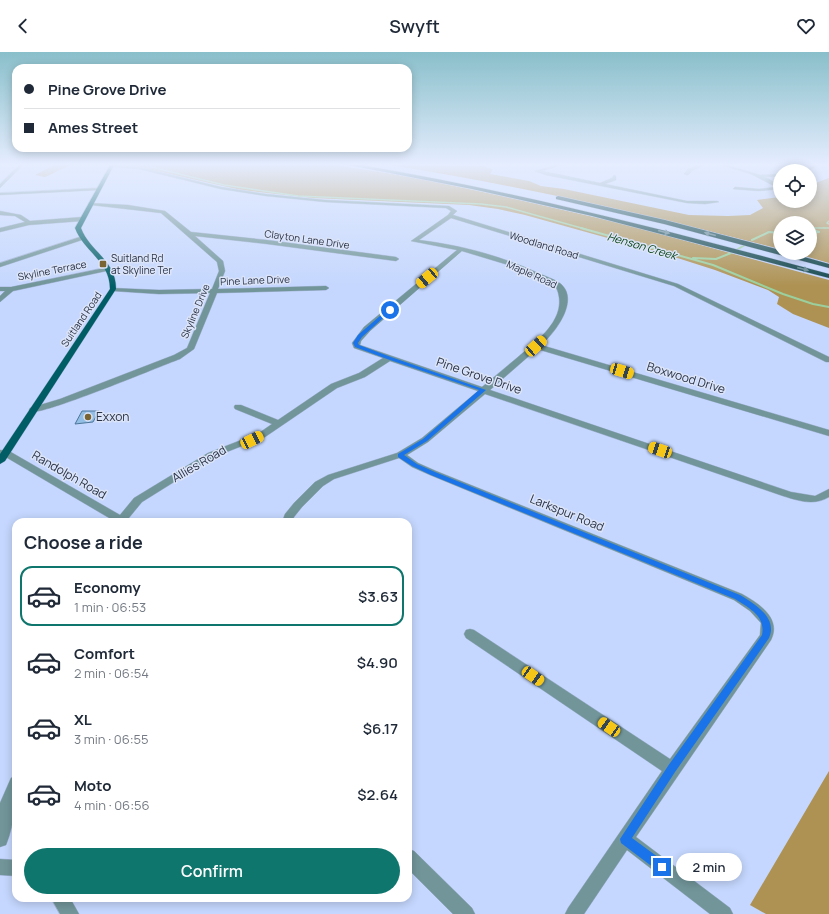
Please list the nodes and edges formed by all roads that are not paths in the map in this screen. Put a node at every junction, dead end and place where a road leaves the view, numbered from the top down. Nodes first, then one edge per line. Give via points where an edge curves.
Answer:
1 (90, 205) edge
2 (104, 205) edge
3 (412, 205) edge
4 (553, 205) edge
5 (590, 205) edge
6 (0, 213) edge
7 (450, 216) junction
8 (82, 219) junction
9 (29, 223) junction
10 (0, 230) edge
11 (191, 234) junction
12 (83, 238) junction
13 (462, 248) junction
14 (773, 251) edge
15 (396, 259) dead end
16 (807, 260) edge
17 (0, 264) edge
18 (829, 266) edge
19 (109, 269) junction
20 (829, 276) edge
21 (326, 288) dead end
22 (0, 289) edge
23 (11, 289) junction
24 (114, 289) junction
25 (214, 291) junction
26 (0, 300) edge
27 (536, 346) junction
28 (389, 358) junction
29 (829, 360) edge
30 (483, 390) junction
31 (238, 407) dead end
32 (33, 410) junction
33 (279, 424) junction
34 (829, 433) edge
35 (2, 455) edge
36 (400, 455) junction
37 (829, 492) edge
38 (117, 518) edge
39 (124, 518) edge
40 (288, 518) edge
41 (470, 634) dead end
42 (672, 769) junction
43 (12, 793) edge
44 (0, 838) edge
45 (625, 839) junction
46 (412, 861) edge
47 (0, 867) edge
48 (12, 868) edge
49 (62, 902) edge
50 (70, 914) edge
51 (466, 914) edge
52 (574, 914) edge
53 (724, 914) edge

1 - 8 main road
2 - 11 street, Skyline Drive via 163,212
3 - 7 street, Woodland Road via 443,207 454,211
4 -> 20 highway
14 -> 5 highway
6 - 9 street via 24,218
7 - 13 street, Maple Road via 414,240
7 - 29 street, Woodland Road via 676,286
8 - 9 street
8 - 12 main road via 78,228
9 - 10 street
11 - 15 street, Clayton Lane Drive
11 - 25 street, Skyline Drive via 220,261 222,271
12 - 17 street
12 - 19 main road, Suitland Road
13 - 27 street, Maple Road via 526,270 560,286 563,300 558,321 553,330
13 - 28 street, Pine Grove Drive via 357,340 357,346
16 - 18 highway
19 - 23 street, Skyline Terrace
19 - 24 main road, Suitland Road via 114,279
21 - 25 street, Pine Lane Drive
22 - 23 street, Skyline Terrace
23 - 26 street
24 - 25 street, Pine Lane Drive via 159,292
24 - 32 main road, Suitland Road
25 - 32 street, Skyline Drive via 192,345 184,353 63,402
27 - 30 street, Maple Road
27 - 34 street, Boxwood Drive
28 - 30 street, Pine Grove Drive
28 - 33 street, Allies Road via 362,375 334,386
30 - 36 street, Maple Road via 425,440
30 - 37 street, Pine Grove Drive via 802,498 816,499 825,497
31 - 33 street
32 - 35 main road, Suitland Road
33 - 39 street, Allies Road via 252,440 211,455 138,500
35 - 38 street, Randolph Road
36 - 40 street, Maple Road via 331,477 298,505
36 - 42 street, Larkspur Road via 433,473 725,592 762,614 768,632
41 - 42 street
42 - 45 street
43 - 44 street
45 - 52 street
45 - 53 street
46 - 51 street
47 - 48 street
49 - 50 street

